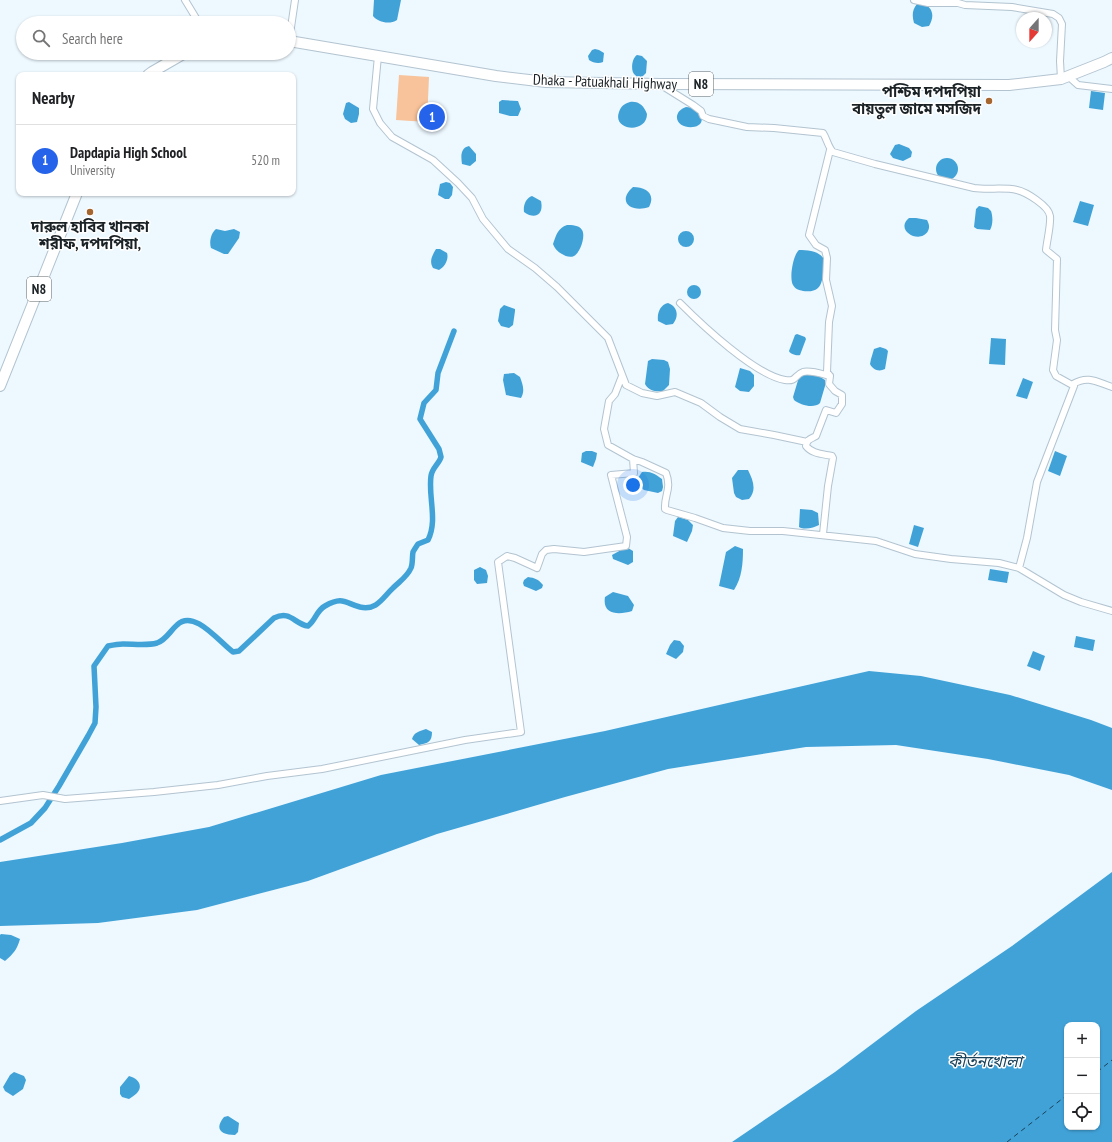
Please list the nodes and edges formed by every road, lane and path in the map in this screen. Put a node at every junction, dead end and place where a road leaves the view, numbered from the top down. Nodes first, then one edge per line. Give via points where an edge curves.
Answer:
1 (185, 0) edge
2 (295, 0) edge
3 (914, 0) edge
4 (195, 16) edge
5 (293, 16) edge
6 (296, 42) edge
7 (378, 56) junction
8 (1112, 58) edge
9 (173, 60) edge
10 (152, 72) edge
11 (1064, 77) junction
12 (660, 84) junction
13 (1112, 89) edge
14 (830, 150) junction
15 (76, 196) edge
16 (680, 303) dead end
17 (622, 376) junction
18 (830, 376) junction
19 (1073, 384) junction
20 (0, 386) edge
21 (1112, 387) edge
22 (807, 442) junction
23 (632, 459) junction
24 (823, 534) junction
25 (1019, 568) junction
26 (1112, 610) edge
27 (0, 801) edge

1 - 4 street
2 - 5 street
3 - 11 street via 1012,7 1053,14 1062,24 1060,61
6 - 7 highway, Dhaka - Patuakhali Highway / N8
7 - 12 highway, Dhaka - Patuakhali Highway / N8 via 539,81
7 - 17 street via 373,108 380,123 392,137 433,160 458,183 472,198 483,219 508,249 557,287 608,338
8 - 11 highway, Dhaka - Patuakhali Highway / N8
9 - 10 highway
11 - 12 highway, Dhaka - Patuakhali Highway / N8 via 1002,85
11 - 13 street via 1078,85
12 - 14 street via 694,105 709,119 747,127 822,133
14 - 18 street via 809,235 816,245 825,250 827,258 826,280 832,306 827,372
14 - 19 street via 948,182 988,190 1017,190 1045,206 1050,217 1046,250 1057,259 1057,340 1053,370 1056,376
15 - 20 highway, N8
16 - 18 street via 729,348 765,373 791,381 805,372
17 - 22 street via 626,385 642,393 657,396 675,392 701,403 740,429
17 - 23 street via 609,401 604,429 608,444
18 - 22 street via 829,384 842,395 842,404 836,413 826,410 816,436
19 - 21 street via 1087,379
19 - 25 street via 1074,388 1036,482 1027,538
22 - 24 street via 808,449 833,458
23 - 24 street via 666,473 669,480 665,503 667,510 723,528
23 - 27 street via 634,473 611,474 627,537 626,546 584,552 546,550 537,568 507,556 498,562 521,732 465,740 322,769 218,785 65,799 43,795
24 - 25 street via 876,541 915,554 999,563
25 - 26 street via 1064,595

